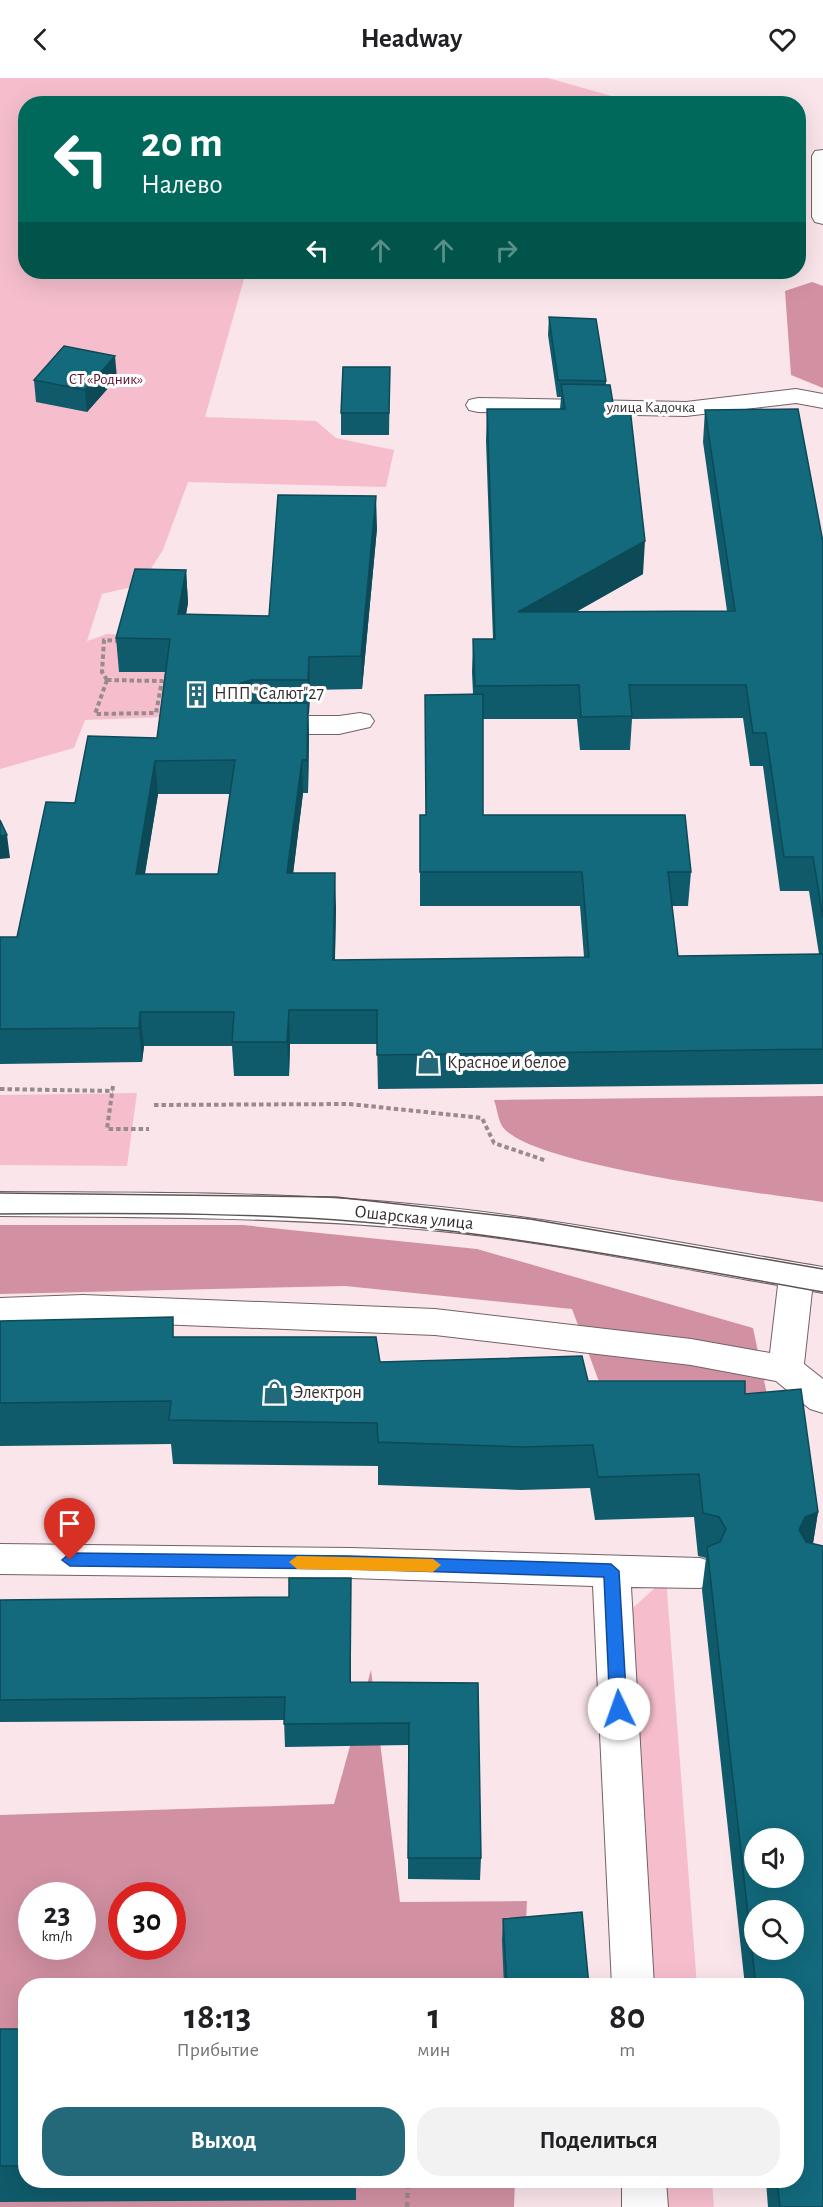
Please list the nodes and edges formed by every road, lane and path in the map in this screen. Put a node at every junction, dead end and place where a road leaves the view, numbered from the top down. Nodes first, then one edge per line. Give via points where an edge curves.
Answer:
1 (823, 156) edge
2 (823, 218) edge
3 (823, 401) edge
4 (478, 405) dead end
5 (127, 641) edge
6 (107, 680) junction
7 (360, 721) dead end
8 (254, 725) edge
9 (113, 1088) joint
10 (0, 1089) edge
11 (154, 1105) dead end
12 (149, 1128) dead end
13 (547, 1161) dead end
14 (0, 1204) edge
15 (810, 1277) edge
16 (0, 1311) edge
17 (786, 1369) junction
18 (823, 1399) edge
19 (0, 1559) edge
20 (611, 1571) junction
21 (700, 1573) dead end
22 (633, 1978) edge
23 (408, 2188) edge
24 (644, 2188) edge
25 (407, 2207) edge
26 (645, 2207) edge

1 - 2 street
3 - 4 street, улица Кадочка via 796,396 686,410
5 - 6 path via 104,640 102,672
6 - 6 path via 162,681 156,712 95,714
7 - 8 street via 339,725
9 - 10 path
9 - 12 path via 107,1129
11 - 13 path via 349,1104 482,1118 494,1143
14 - 15 street, Ошарская улица via 246,1206 384,1214 526,1231
15 - 17 street
16 - 17 street via 83,1308 435,1322 691,1352
17 - 18 street
19 - 20 street
20 - 21 street
20 - 22 street
23 - 25 path
24 - 26 street

